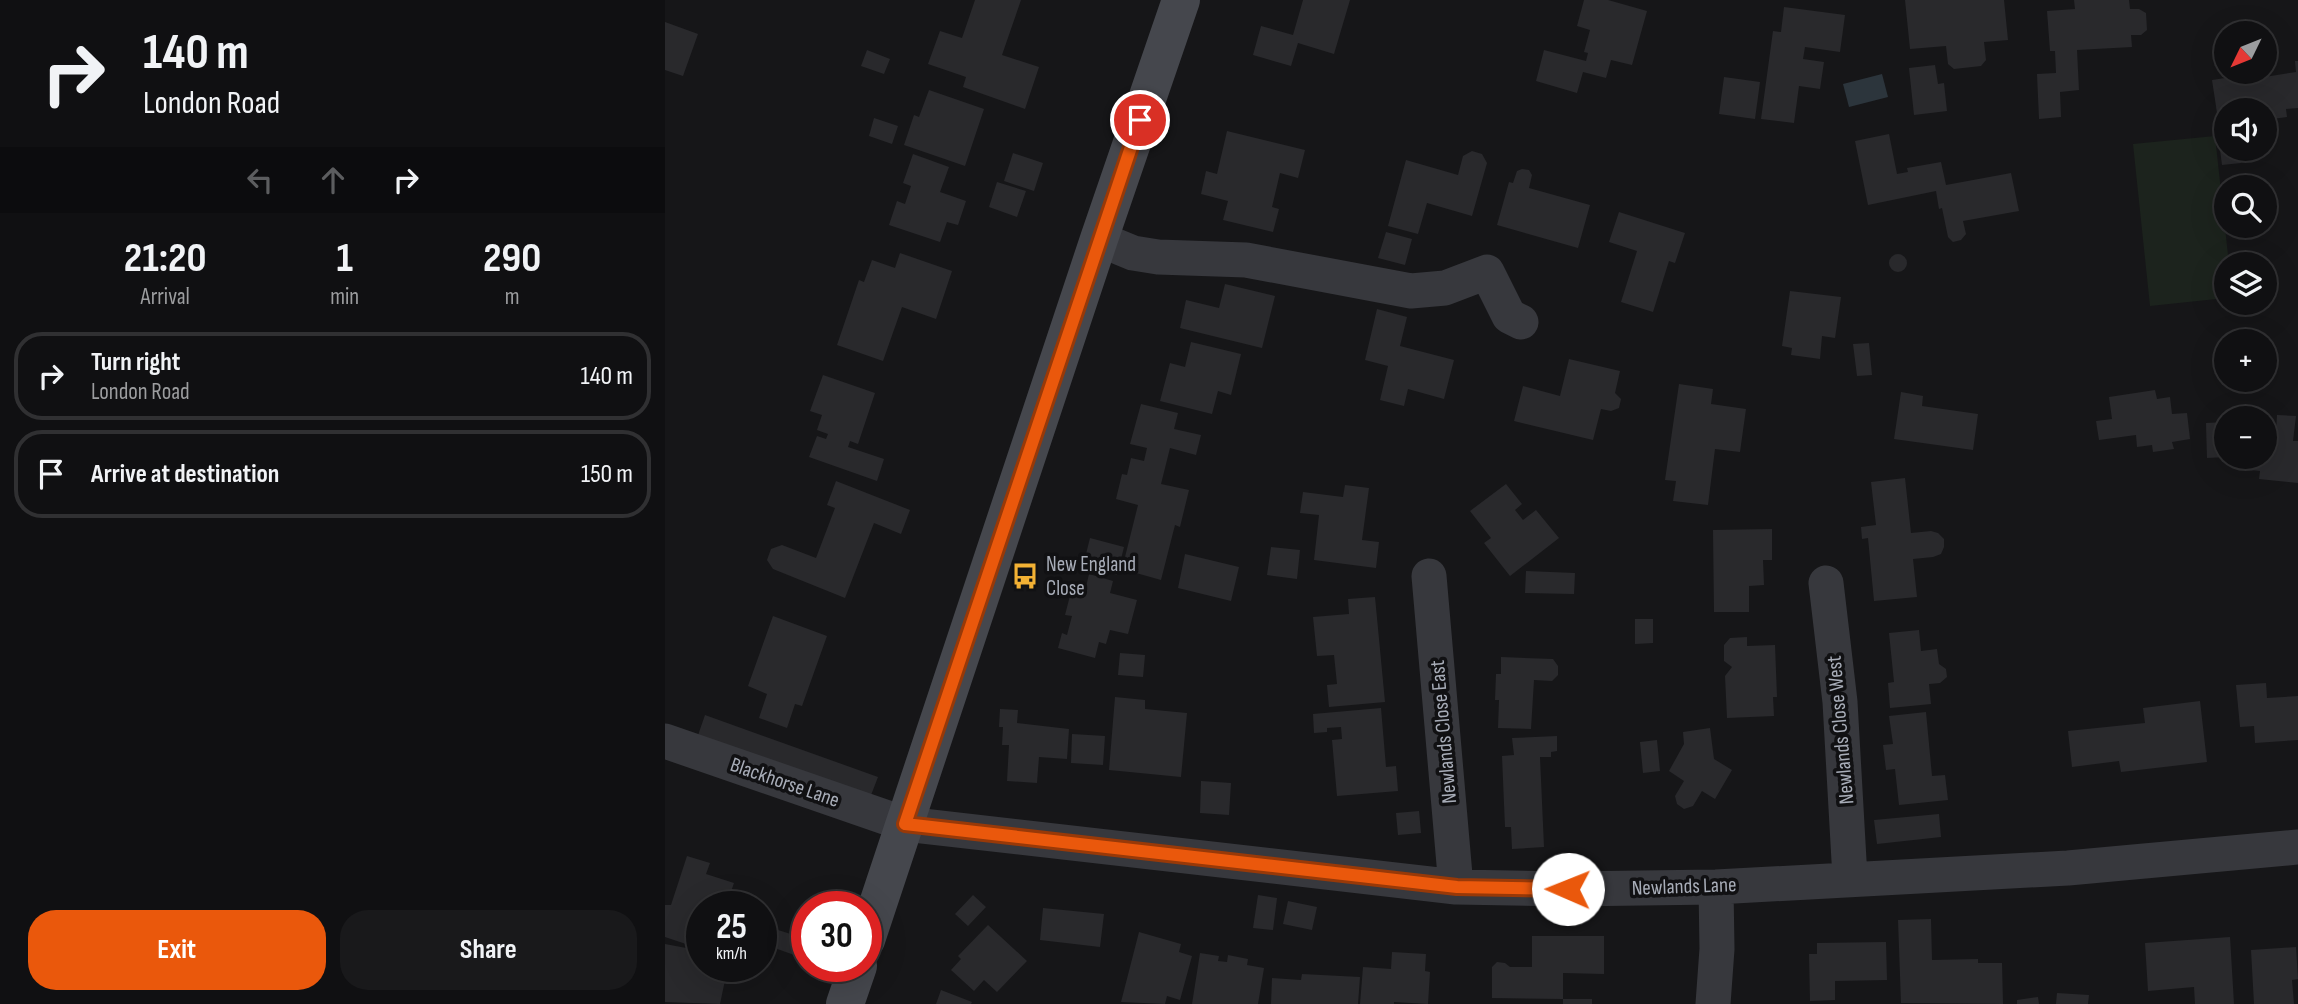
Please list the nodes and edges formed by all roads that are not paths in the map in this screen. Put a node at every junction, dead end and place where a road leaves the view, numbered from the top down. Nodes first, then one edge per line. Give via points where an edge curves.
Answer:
1 (1181, 0) edge
2 (1099, 239) junction
3 (1521, 321) dead end
4 (1429, 576) dead end
5 (1826, 583) dead end
6 (665, 741) edge
7 (905, 824) junction
8 (2298, 847) edge
9 (1850, 878) junction
10 (1457, 887) junction
11 (1716, 887) junction
12 (882, 892) edge
13 (853, 982) edge
14 (845, 1004) edge
15 (1713, 1004) edge

1 - 2 main road
2 - 3 street via 1133,253 1246,260 1411,291 1445,288 1487,272 1509,316
2 - 7 main road
4 - 10 street, Newlands Close East
5 - 9 street, Newlands Close West via 1840,702
6 - 7 street, Blackhorse Lane
7 - 10 street, Newlands Lane
7 - 12 main road
8 - 9 street, Newlands Lane via 2068,868
9 - 11 street, Newlands Lane
10 - 11 street, Newlands Lane
11 - 15 street
13 - 14 main road

